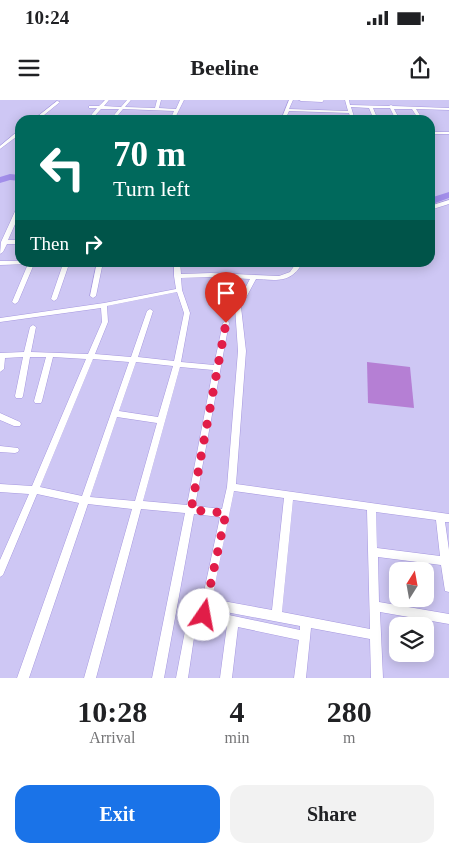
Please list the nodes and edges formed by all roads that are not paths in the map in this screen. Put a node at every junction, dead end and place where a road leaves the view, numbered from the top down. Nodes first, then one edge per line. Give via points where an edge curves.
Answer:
1 (107, 100) edge
2 (129, 100) edge
3 (159, 100) edge
4 (182, 100) edge
5 (290, 100) edge
6 (301, 100) edge
7 (347, 100) edge
8 (425, 100) edge
9 (322, 101) edge
10 (58, 102) dead end
11 (348, 106) junction
12 (370, 106) junction
13 (391, 106) junction
14 (90, 107) dead end
15 (100, 107) junction
16 (413, 107) junction
17 (429, 108) junction
18 (448, 108) edge
19 (121, 109) junction
20 (156, 110) junction
21 (177, 110) junction
22 (288, 110) junction
23 (350, 112) junction
24 (327, 113) junction
25 (42, 115) edge
26 (93, 115) edge
27 (116, 115) edge
28 (174, 115) edge
29 (286, 115) edge
30 (351, 115) edge
31 (374, 115) edge
32 (396, 115) edge
33 (418, 115) edge
34 (435, 133) edge
35 (449, 133) edge
36 (15, 136) edge
37 (0, 142) edge
38 (8, 142) junction
39 (0, 148) edge
40 (449, 202) edge
41 (435, 206) edge
42 (15, 218) edge
43 (15, 244) edge
44 (2, 248) edge
45 (0, 263) edge
46 (15, 263) edge
47 (30, 267) edge
48 (66, 267) edge
49 (99, 267) edge
50 (177, 267) edge
51 (297, 267) edge
52 (177, 276) junction
53 (253, 278) junction
54 (179, 290) junction
55 (93, 296) dead end
56 (54, 299) dead end
57 (15, 302) dead end
58 (104, 305) junction
59 (150, 312) dead end
60 (0, 320) edge
61 (226, 323) dead end
62 (33, 327) dead end
63 (28, 354) junction
64 (50, 355) junction
65 (1, 356) edge
66 (90, 356) junction
67 (132, 360) junction
68 (177, 364) junction
69 (218, 368) junction
70 (0, 369) edge
71 (19, 396) dead end
72 (38, 401) dead end
73 (114, 413) junction
74 (0, 416) edge
75 (161, 420) junction
76 (17, 424) dead end
77 (0, 449) edge
78 (15, 450) dead end
79 (231, 487) junction
80 (0, 488) edge
81 (34, 490) junction
82 (289, 495) junction
83 (83, 500) junction
84 (137, 505) junction
85 (372, 507) junction
86 (191, 510) junction
87 (226, 513) junction
88 (445, 517) edge
89 (373, 552) junction
90 (446, 561) junction
91 (0, 572) edge
92 (449, 587) edge
93 (207, 603) junction
94 (375, 606) junction
95 (276, 616) junction
96 (449, 619) edge
97 (233, 622) junction
98 (306, 622) junction
99 (190, 631) dead end
100 (376, 635) junction
101 (304, 636) junction
102 (23, 678) edge
103 (90, 678) edge
104 (158, 678) edge
105 (182, 678) edge
106 (226, 678) edge
107 (300, 678) edge
108 (377, 678) edge

1 - 15 street
2 - 19 street
3 - 20 street
4 - 21 street
5 - 22 street
6 - 9 street
7 - 11 street
8 - 17 street
9 - 24 street
10 - 25 street
11 - 12 street
11 - 23 street
12 - 13 street
12 - 31 street
13 - 16 street
13 - 32 street
14 - 15 street
15 - 19 street
15 - 26 street
16 - 17 street
16 - 33 street
17 - 18 street
19 - 20 street
19 - 27 street
20 - 21 street
21 - 28 street
22 - 24 street
22 - 29 street
23 - 24 street
23 - 30 street
34 - 35 street
36 - 38 street
37 - 38 street
38 - 39 street
40 - 41 street
42 - 44 street
43 - 44 street
45 - 46 street
47 - 57 street
48 - 56 street
49 - 55 street
50 - 52 street
51 - 53 street via 287,278
52 - 53 street
52 - 54 street
53 - 79 street via 238,307 242,352
54 - 58 street
54 - 68 street via 187,313
58 - 60 street
58 - 66 street via 105,322
59 - 67 street
61 - 69 street
62 - 63 street
63 - 64 street
63 - 65 street
63 - 71 street
64 - 66 street
64 - 72 street
65 - 70 street
66 - 67 street
66 - 81 street
67 - 68 street
67 - 73 street
68 - 69 street
68 - 75 street
69 - 86 street
73 - 75 street
73 - 83 street
74 - 76 street
75 - 84 street
77 - 78 street
79 - 82 street
79 - 87 street
80 - 81 street
81 - 83 street
81 - 91 street
82 - 85 street
82 - 95 street
83 - 84 street
83 - 102 street
84 - 86 street
84 - 103 street
85 - 88 street
85 - 89 street
86 - 87 street
86 - 104 street
87 - 93 street
88 - 90 street
89 - 90 street
89 - 94 street
90 - 92 street
93 - 95 street
93 - 97 street via 204,615
94 - 96 street
94 - 100 street
95 - 98 street
97 - 101 street
97 - 106 street
98 - 100 street
98 - 101 street
99 - 105 street
100 - 108 street
101 - 107 street

